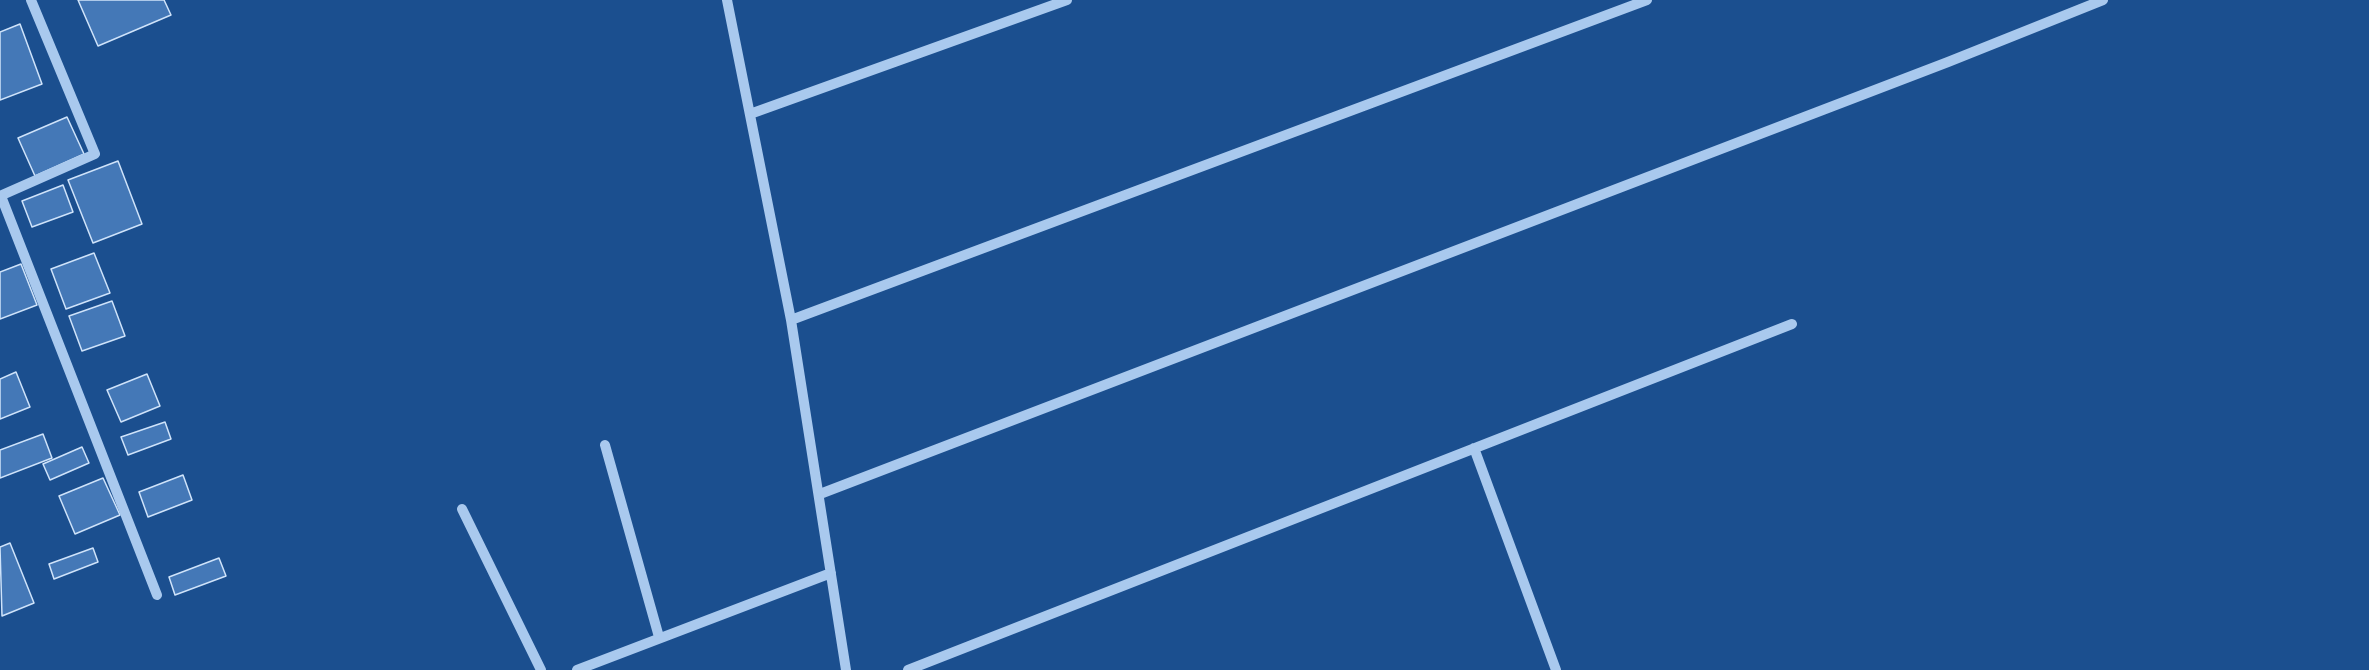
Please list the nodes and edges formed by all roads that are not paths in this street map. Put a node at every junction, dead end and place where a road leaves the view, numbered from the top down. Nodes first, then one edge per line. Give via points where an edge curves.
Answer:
1 (31, 0) edge
2 (728, 0) edge
3 (1067, 0) edge
4 (1647, 0) edge
5 (2103, 0) edge
6 (750, 114) junction
7 (0, 196) edge
8 (791, 320) junction
9 (1792, 324) dead end
10 (605, 445) dead end
11 (1474, 448) junction
12 (820, 494) junction
13 (462, 509) dead end
14 (831, 573) junction
15 (157, 595) dead end
16 (659, 637) junction
17 (541, 670) edge
18 (577, 670) edge
19 (846, 670) edge
20 (908, 670) edge
21 (1556, 670) edge

1 - 7 street via 96,154
2 - 6 street
3 - 6 street
4 - 8 street
5 - 12 street
6 - 8 street
7 - 15 street
8 - 12 street
9 - 11 street
10 - 16 street
11 - 20 street
11 - 21 street
12 - 14 street
13 - 17 street
14 - 16 street
14 - 19 street
16 - 18 street

